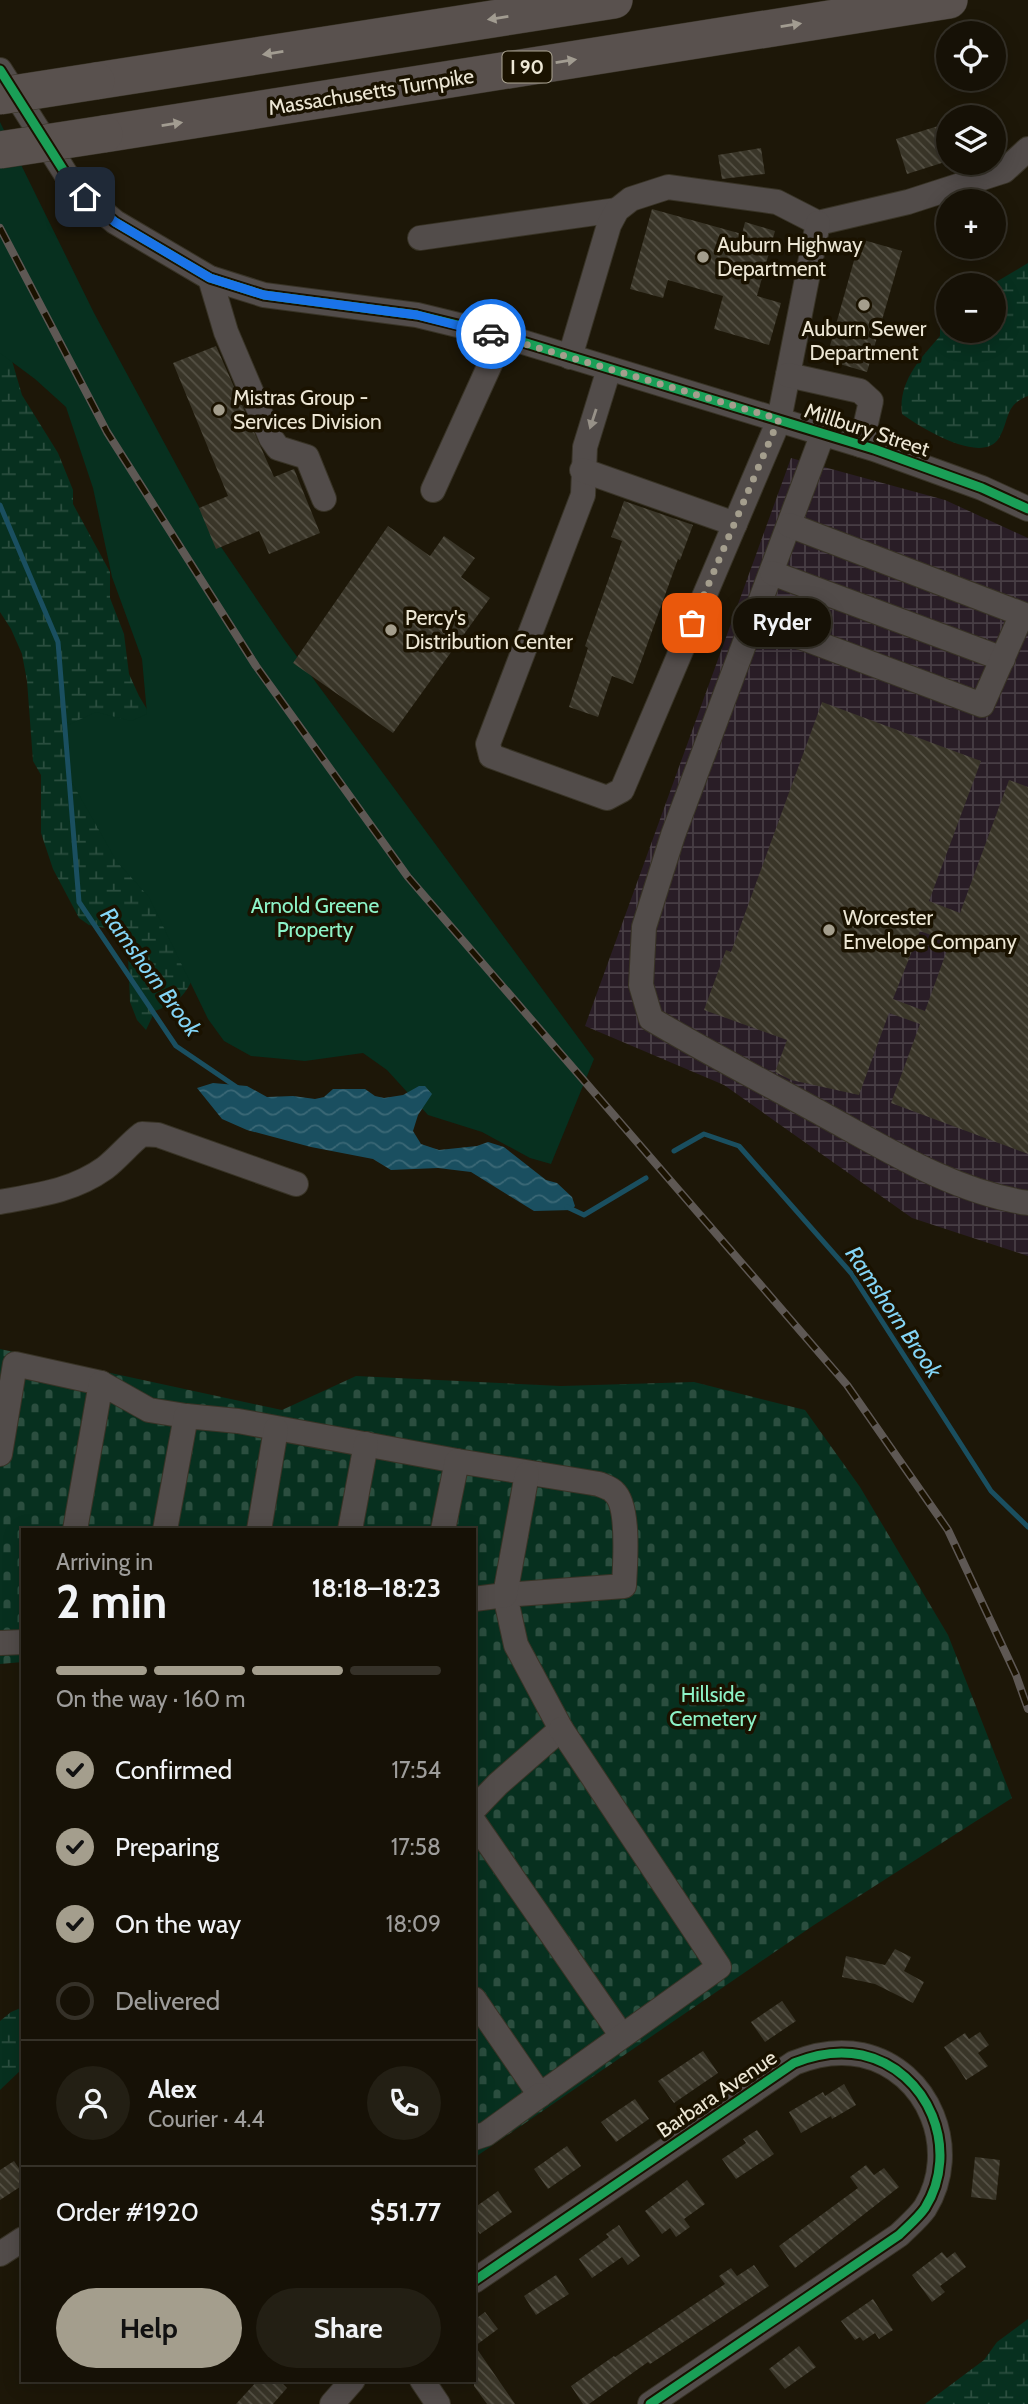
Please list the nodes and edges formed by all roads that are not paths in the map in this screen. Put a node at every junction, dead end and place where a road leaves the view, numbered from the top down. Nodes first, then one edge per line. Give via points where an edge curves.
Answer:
1 (614, 0) edge
2 (949, 0) edge
3 (0, 70) edge
4 (0, 96) edge
5 (1028, 149) edge
6 (0, 150) edge
7 (617, 211) junction
8 (818, 223) junction
9 (420, 238) dead end
10 (210, 278) junction
11 (503, 336) junction
12 (570, 357) junction
13 (609, 369) junction
14 (788, 375) junction
15 (779, 419) junction
16 (823, 433) junction
17 (862, 445) junction
18 (582, 470) junction
19 (433, 490) dead end
20 (324, 499) dead end
21 (1028, 509) edge
22 (734, 524) junction
23 (789, 526) junction
24 (772, 573) junction
25 (1025, 608) edge
26 (755, 620) junction
27 (1003, 659) junction
28 (296, 1184) dead end
29 (0, 1202) edge
30 (1028, 1203) edge
31 (7, 1363) edge
32 (101, 1383) junction
33 (186, 1416) junction
34 (276, 1429) junction
35 (366, 1444) junction
36 (0, 1454) edge
37 (457, 1461) junction
38 (527, 1474) junction
39 (75, 1528) edge
40 (165, 1528) edge
41 (259, 1528) edge
42 (350, 1528) edge
43 (443, 1528) edge
44 (505, 1595) junction
45 (476, 1599) edge
46 (21, 1642) edge
47 (0, 1643) edge
48 (561, 1730) junction
49 (476, 1808) edge
50 (476, 1825) edge
51 (476, 2002) edge
52 (622, 2036) junction
53 (540, 2095) junction
54 (476, 2137) edge
55 (21, 2240) edge
56 (0, 2254) edge
57 (476, 2280) edge
58 (351, 2382) edge
59 (423, 2382) edge
60 (332, 2404) edge
61 (438, 2404) edge
62 (650, 2404) edge

1 -> 4 highway, bridge
6 -> 2 highway, Massachusetts Turnpike / I 90, bridge
3 - 10 street, Millbury Street via 85,197 115,222
5 - 8 street via 1004,171 908,202
7 - 8 street via 631,199 668,187 777,202
7 - 9 street
7 - 12 street
8 - 14 street
10 - 11 street, Millbury Street via 264,295 417,315
10 - 20 street via 226,332 271,438 278,448 307,457
11 - 12 street, Millbury Street
11 - 19 street
12 - 13 street, Millbury Street
13 - 15 street, Millbury Street
13 -> 18 street via 584,447
14 - 15 street
14 - 17 street via 860,391 871,401
15 - 16 street, Millbury Street
15 - 22 street
16 - 17 street, Millbury Street
16 - 23 street
17 - 21 street, Millbury Street
18 - 22 street
18 - 22 street via 583,495 488,744 491,756 607,799 622,790
23 - 24 street
23 - 25 street
24 - 26 street
24 - 27 street
25 - 27 street
26 - 27 street via 982,705
26 - 30 street via 673,835 644,928 641,985 651,1019 908,1160 959,1184
28 - 29 street via 158,1135 142,1134 107,1167 80,1184
31 - 32 street
31 - 36 street
32 - 33 street via 149,1409
32 - 39 street
33 - 34 street
33 - 40 street
34 - 35 street
34 - 41 street
35 - 37 street
35 - 42 street
37 - 38 street
37 - 43 street
38 - 44 street
38 - 44 street via 599,1485 614,1492 622,1504 625,1586
44 - 45 street
44 - 48 street via 516,1645
46 - 47 street
48 - 49 street
48 - 52 street via 719,1967
50 - 52 street
51 - 53 street
52 - 53 street
53 - 54 street
55 - 56 street
57 - 62 street, Barbara Avenue via 794,2063 810,2056 845,2053 863,2055 895,2069 930,2108 940,2142 938,2178 924,2210 899,2235
58 - 60 street
59 - 61 street

